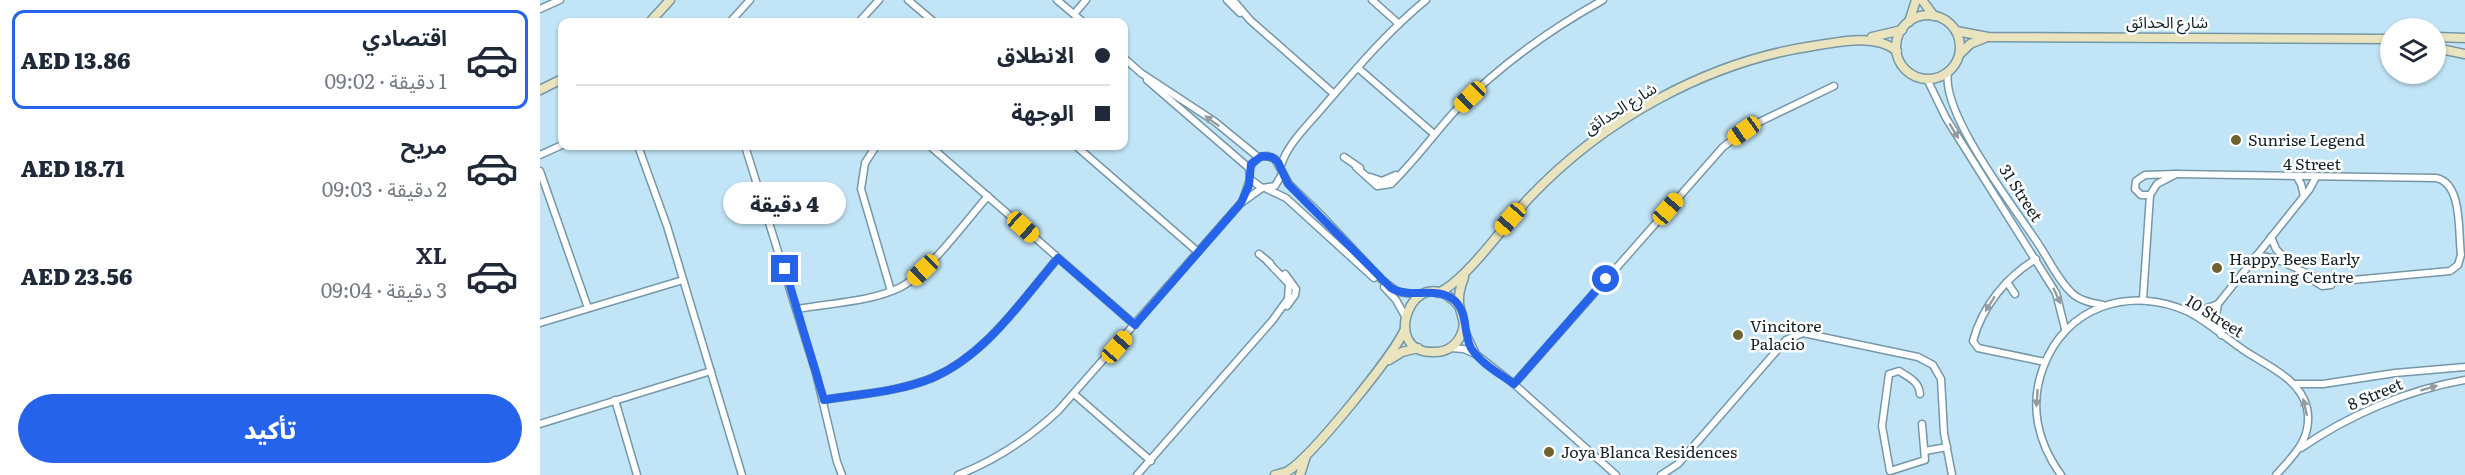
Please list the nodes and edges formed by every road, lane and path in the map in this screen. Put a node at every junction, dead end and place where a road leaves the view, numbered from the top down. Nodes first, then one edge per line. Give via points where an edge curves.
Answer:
1 (560, 0) edge
2 (670, 0) edge
3 (750, 0) edge
4 (879, 0) edge
5 (908, 0) edge
6 (1057, 0) edge
7 (1086, 0) edge
8 (1227, 0) edge
9 (1233, 0) edge
10 (1372, 0) edge
11 (1426, 0) edge
12 (1603, 0) edge
13 (1916, 0) edge
14 (1922, 0) edge
15 (540, 9) edge
16 (1074, 14) junction
17 (1934, 16) junction
18 (654, 18) edge
19 (734, 18) edge
20 (863, 18) edge
21 (929, 18) edge
22 (1078, 18) edge
23 (1250, 20) junction
24 (1909, 22) junction
25 (1399, 24) junction
26 (1902, 30) junction
27 (1956, 31) junction
28 (1988, 37) junction
29 (2380, 37) edge
30 (2446, 37) edge
31 (2465, 38) edge
32 (1833, 43) junction
33 (2446, 50) edge
34 (1897, 51) junction
35 (1960, 54) junction
36 (2465, 54) edge
37 (1128, 61) edge
38 (1358, 68) junction
39 (1141, 73) junction
40 (1948, 73) junction
41 (1927, 79) junction
42 (558, 82) edge
43 (1834, 86) dead end
44 (540, 90) edge
45 (1334, 94) junction
46 (1434, 134) junction
47 (1291, 144) junction
48 (558, 147) edge
49 (639, 150) edge
50 (746, 150) edge
51 (873, 150) edge
52 (935, 150) edge
53 (1081, 150) edge
54 (540, 155) edge
55 (1344, 156) dead end
56 (1258, 157) junction
57 (1272, 157) junction
58 (1281, 165) junction
59 (1249, 168) junction
60 (540, 171) edge
61 (1282, 174) junction
62 (2176, 174) junction
63 (2297, 177) junction
64 (2316, 177) junction
65 (1250, 179) junction
66 (1264, 188) junction
67 (2150, 195) junction
68 (988, 196) junction
69 (2304, 196) junction
70 (1241, 203) junction
71 (2271, 237) junction
72 (1198, 252) junction
73 (1258, 254) dead end
74 (2256, 256) junction
75 (1058, 258) junction
76 (2036, 259) junction
77 (2291, 264) junction
78 (1467, 271) junction
79 (683, 280) junction
80 (2007, 282) junction
81 (891, 291) junction
82 (1438, 293) junction
83 (2015, 294) dead end
84 (1423, 295) junction
85 (2143, 299) junction
86 (2218, 304) junction
87 (2103, 305) junction
88 (1460, 307) junction
89 (588, 308) junction
90 (797, 309) junction
91 (2192, 314) junction
92 (1405, 316) junction
93 (540, 323) edge
94 (1135, 325) junction
95 (1405, 329) junction
96 (1464, 329) junction
97 (2065, 329) junction
98 (2222, 336) junction
99 (1418, 348) junction
100 (1450, 348) junction
101 (1477, 355) junction
102 (2044, 362) junction
103 (1384, 364) junction
104 (2465, 367) edge
105 (711, 371) junction
106 (2465, 380) edge
107 (1514, 384) junction
108 (2295, 384) junction
109 (1074, 394) junction
110 (1920, 394) dead end
111 (615, 400) junction
112 (824, 400) junction
113 (540, 423) edge
114 (1922, 424) dead end
115 (1947, 447) junction
116 (2300, 448) junction
117 (1925, 452) junction
118 (1308, 453) junction
119 (1151, 461) junction
120 (837, 462) junction
121 (1678, 464) junction
122 (1614, 473) edge
123 (637, 475) edge
124 (742, 475) edge
125 (837, 475) edge
126 (842, 475) edge
127 (958, 475) edge
128 (1137, 475) edge
129 (1269, 475) edge
130 (1276, 475) edge
131 (1300, 475) edge
132 (1622, 475) edge
133 (1661, 475) edge
134 (1672, 475) edge
135 (1952, 475) edge
136 (2061, 475) edge
137 (2276, 475) edge

1 - 15 street
2 - 18 street
3 - 19 street
4 - 20 street
5 - 21 street
6 - 16 street
7 - 16 street
8 - 23 street
9 - 23 street
10 - 25 street
11 - 25 street
12 - 46 street via 1504,66
13 - 24 street
14 - 17 street
16 - 22 street
17 - 24 street
17 - 27 street
23 - 45 street
24 - 26 street
25 - 38 street
26 - 32 street
26 - 34 street
27 - 28 street, شارع الحدائق
27 - 35 street
28 - 29 street, شارع الحدائق
28 - 35 street via 1970,44
30 - 31 street
32 - 34 street via 1878,41
32 - 78 street, شارع الحدائق via 1749,62 1694,82 1633,114 1554,174
33 - 36 street
34 - 41 street via 1905,69
35 - 40 street
37 - 39 street
38 - 45 street
38 - 46 street
56 -> 39 street via 1208,117
39 - 59 street
40 - 41 street
40 - 87 street, 31 Street via 1949,93 1966,133 2046,255 2072,293
41 -> 76 street, 31 Street via 1967,153
42 - 44 street
43 - 107 street via 1751,126 1723,147
45 - 47 street
46 - 55 street via 1394,182 1384,187 1374,185
47 - 57 street
47 - 58 street
48 - 54 street
49 - 79 street
50 - 90 street
51 - 81 street via 865,163 861,189
52 - 68 street
53 - 72 street
56 - 57 street
56 - 59 street
57 - 58 street
58 - 61 street
59 - 65 street
60 - 89 street
61 - 66 street via 1275,186
61 - 84 street via 1391,288
62 - 63 street, 4 Street
62 - 67 street via 2157,184
62 - 67 street, 4 Street via 2139,178 2135,185 2138,193
63 - 64 street, 4 Street
63 - 69 street
64 - 69 street
64 - 77 street, 4 Street via 2436,178 2448,182 2454,192 2461,255 2458,265 2443,273 2322,286
65 - 66 street
65 - 70 street
66 - 70 street
66 - 92 street via 1286,198 1389,292
67 - 85 street
68 - 75 street
68 - 81 street via 923,270
69 - 71 street
70 - 72 street
71 - 74 street
71 - 77 street via 2276,249
72 - 94 street
73 - 119 street via 1287,281 1288,299
74 - 77 street via 2272,256
74 - 86 street
75 - 94 street
75 - 112 street via 988,339 947,370 899,388
76 - 80 street
76 -> 97 street, 31 Street via 2061,304
78 - 82 street
78 - 88 street via 1460,289
79 - 89 street
79 - 105 street
80 - 83 street
80 -> 102 street via 1986,309 1973,343 1978,348
81 - 90 street
82 - 84 street
82 - 88 street
84 - 92 street via 1411,304
85 - 87 street, 10 Street
85 - 91 street, 10 Street
86 - 91 street
86 - 98 street via 2216,315
87 - 97 street, 10 Street via 2082,314
88 - 96 street
89 - 93 street
90 - 112 street
91 - 98 street, 10 Street
92 - 95 street
94 - 109 street
95 - 99 street
95 - 103 street
96 - 100 street
96 - 101 street
97 - 102 street, 10 Street
98 - 108 street, 10 Street
99 - 100 street via 1431,352
99 - 103 street via 1402,352
100 - 101 street
101 - 107 street
102 -> 136 street, 10 Street via 2036,420 2041,441
103 - 118 street
104 - 108 street, 8 Street
105 - 111 street
105 - 124 street
116 -> 106 street, 8 Street via 2343,422 2404,396
107 - 122 street
116 -> 108 street via 2308,422 2305,402
109 - 119 street
109 - 127 street via 1022,442
110 - 117 street via 1913,380 1899,371 1889,374 1882,410 1883,441 1891,471 1923,462
111 - 113 street
111 - 123 street
112 - 120 street
114 - 117 street
115 - 117 street
115 - 121 street via 1941,380 1933,365 1918,357 1803,333 1786,340
115 - 135 street
116 - 137 street
118 - 130 street via 1288,471
118 - 131 street
119 - 128 street
120 - 125 street
120 - 126 street
121 - 133 street
121 - 134 street
122 - 132 street
129 - 130 street

